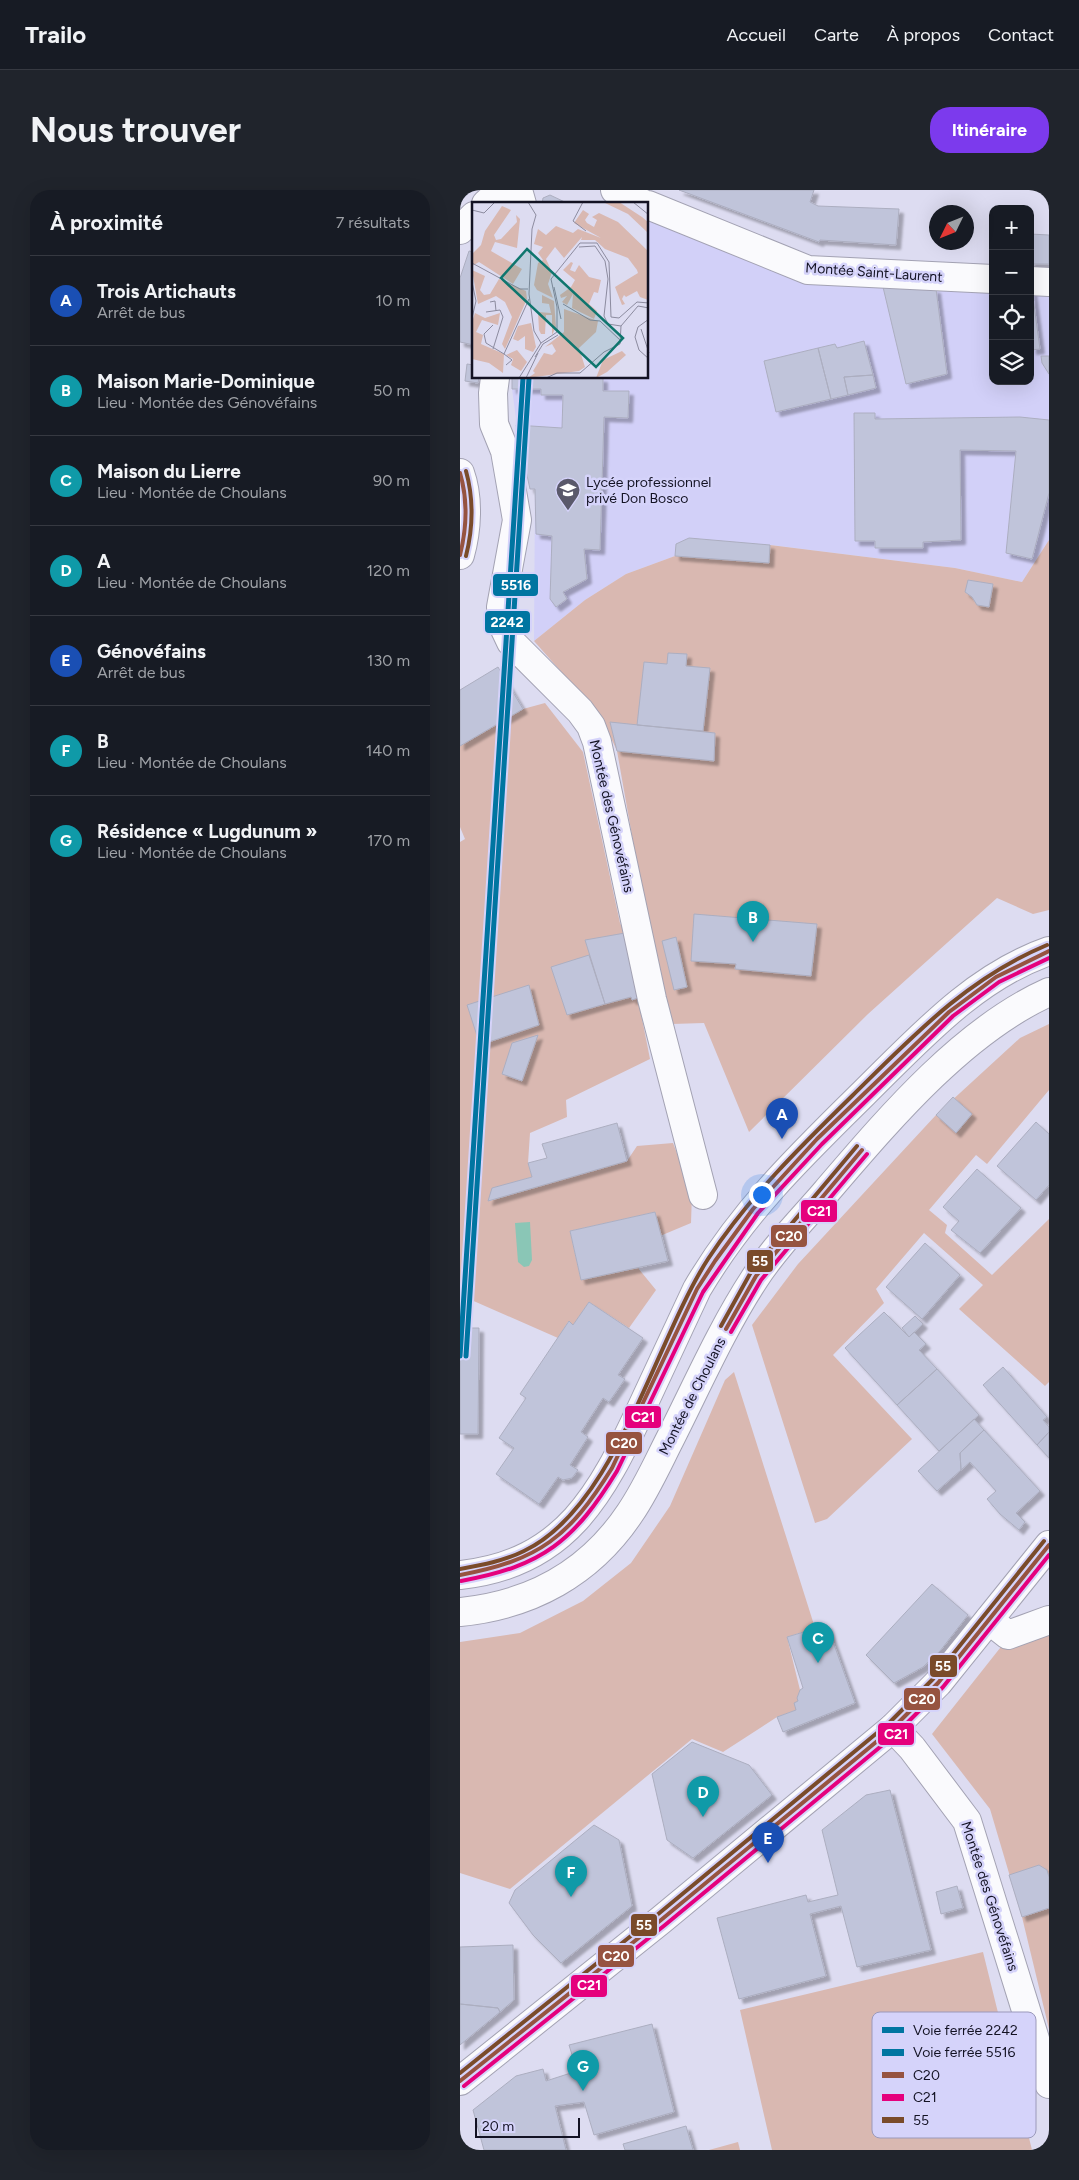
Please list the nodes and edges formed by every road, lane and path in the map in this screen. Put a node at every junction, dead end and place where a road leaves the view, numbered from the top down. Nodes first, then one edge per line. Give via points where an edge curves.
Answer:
1 (501, 190) edge
2 (615, 190) edge
3 (488, 202) edge
4 (640, 202) edge
5 (649, 205) edge
6 (472, 218) edge
7 (460, 230) edge
8 (989, 279) edge
9 (1034, 281) edge
10 (1049, 282) edge
11 (495, 379) edge
12 (460, 473) edge
13 (460, 555) edge
14 (1049, 951) edge
15 (1049, 992) edge
16 (703, 1195) dead end
17 (1045, 1560) edge
18 (460, 1574) edge
19 (460, 1612) edge
20 (989, 1620) junction
21 (1049, 1620) edge
22 (893, 1728) junction
23 (1027, 2012) edge
24 (1036, 2042) edge
25 (460, 2082) edge
26 (1049, 2084) edge

1 - 3 main road
2 - 4 main road
5 - 8 main road, Montée Saint-Laurent via 808,270
6 - 7 main road
9 - 10 main road
11 - 16 main road, Montée des Génovéfains via 494,424 505,451 517,520 501,607 502,623 511,642 580,711 597,742 652,999
12 - 13 main road via 465,508
14 - 18 main road via 1004,971 942,1017 761,1198 741,1222 701,1282 615,1466 592,1502 572,1524 549,1543 521,1559 491,1570
15 - 19 main road, Montée de Choulans via 1004,1016 955,1056 876,1134 756,1276 642,1494 618,1530 602,1547 567,1576 538,1594 502,1606
17 - 20 main road
20 - 21 main road via 1008,1635
20 - 22 main road via 938,1683
22 - 23 main road, Montée des Génovéfains via 968,1821
22 - 25 main road
24 - 26 main road, Montée des Génovéfains

